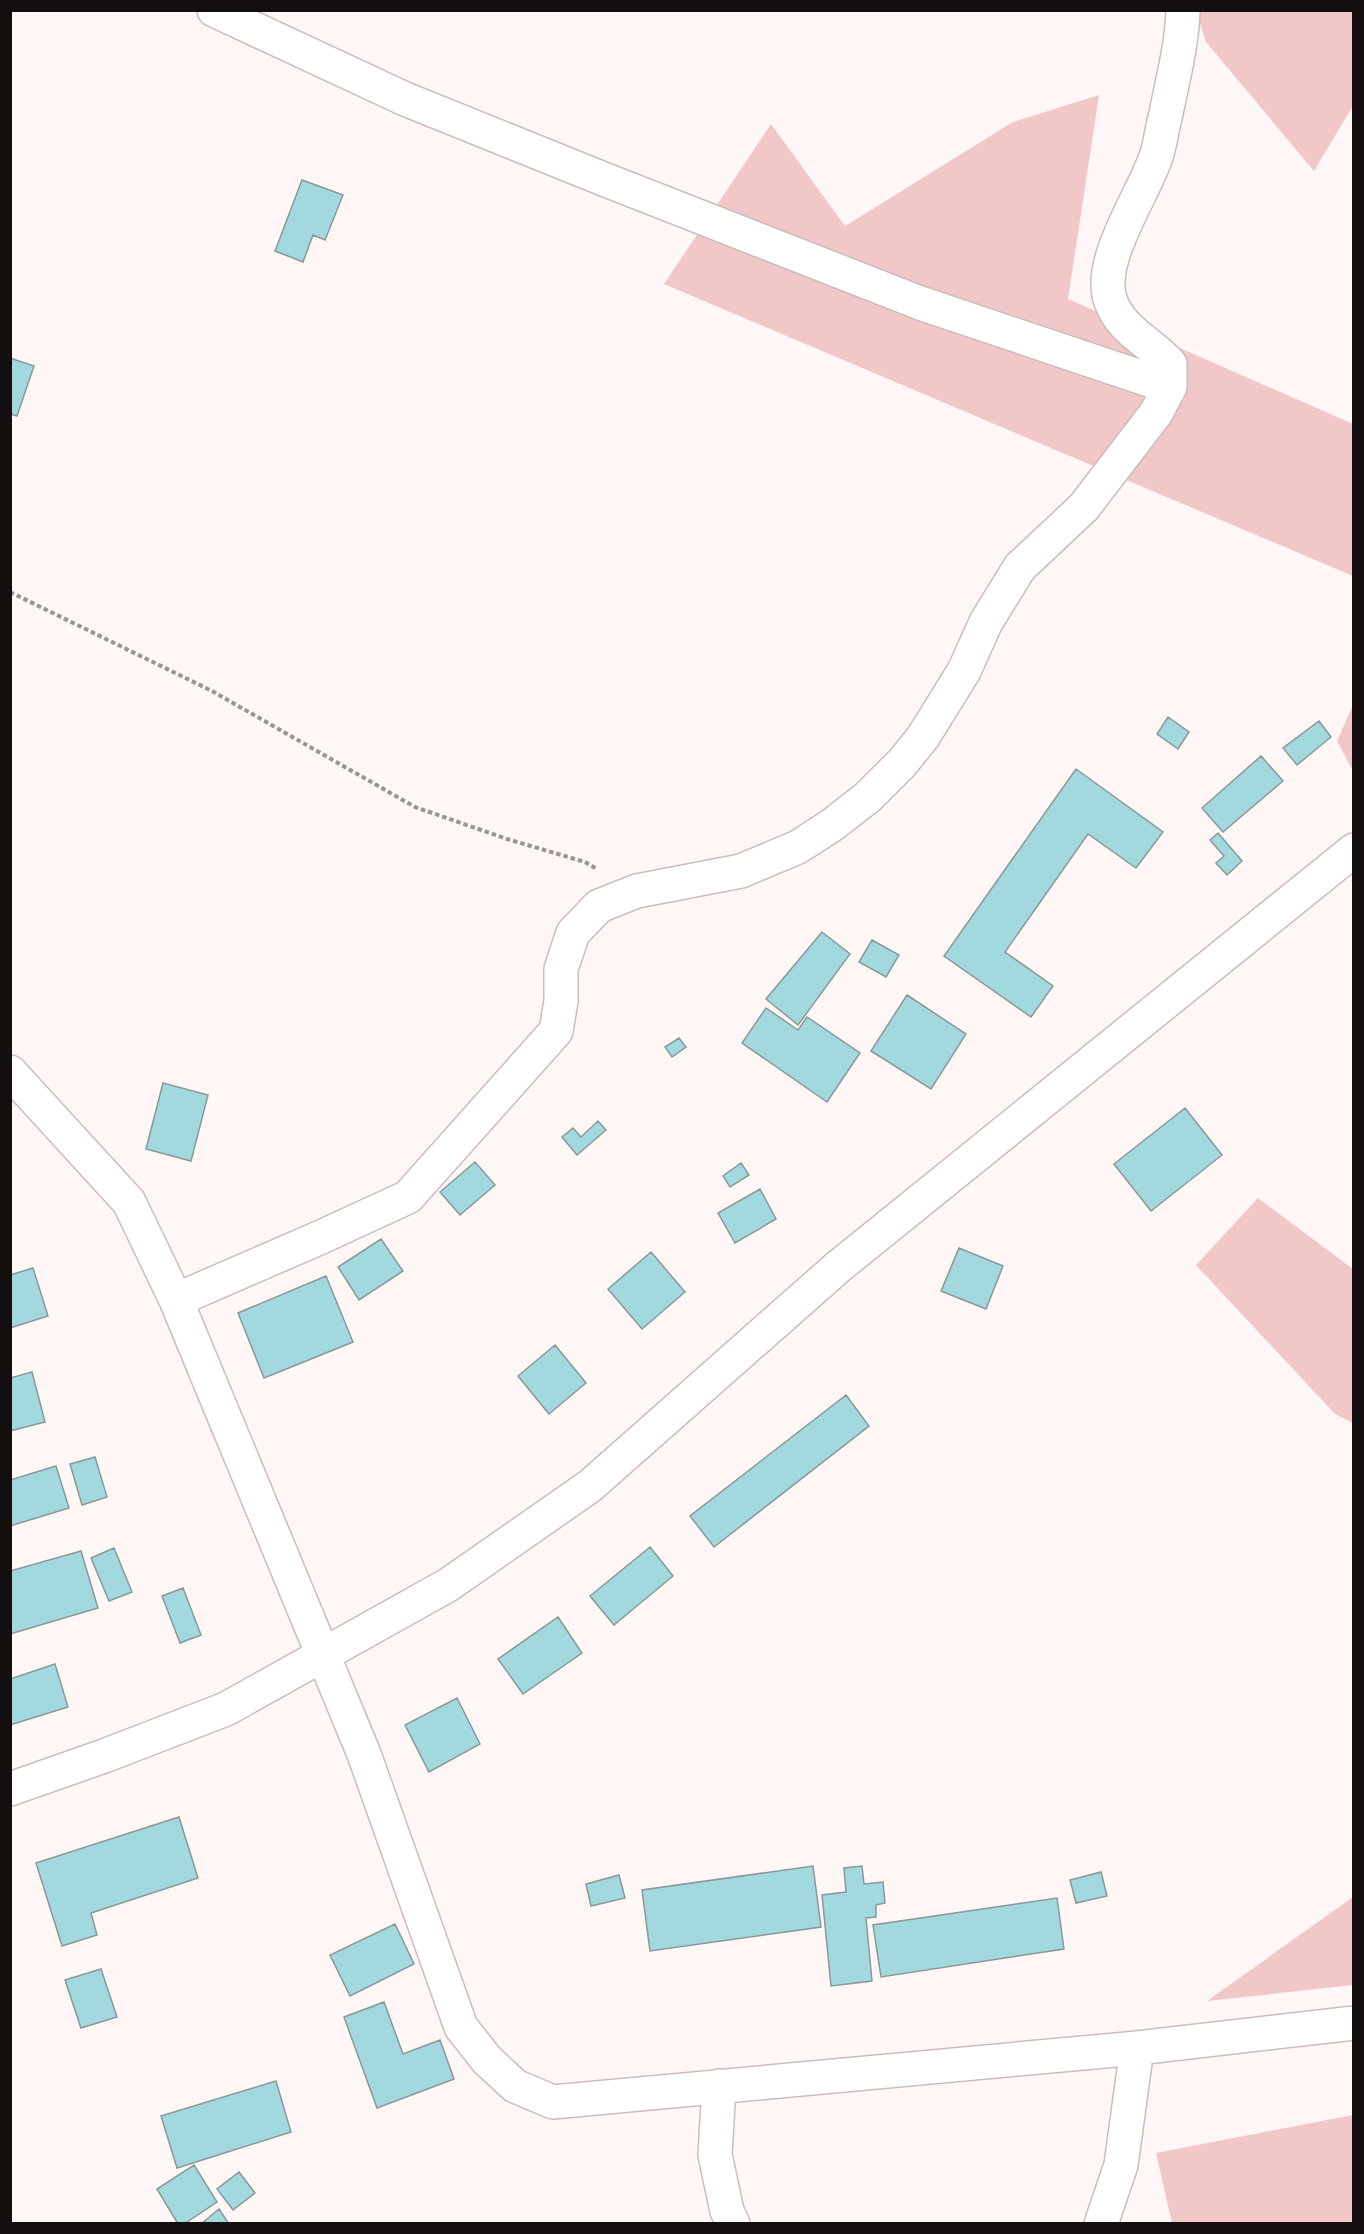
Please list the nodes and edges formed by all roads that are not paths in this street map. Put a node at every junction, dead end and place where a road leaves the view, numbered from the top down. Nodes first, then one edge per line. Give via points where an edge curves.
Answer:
1 (214, 10) edge
2 (1183, 10) edge
3 (1170, 387) junction
4 (1353, 850) edge
5 (10, 1072) edge
6 (176, 1300) junction
7 (324, 1656) junction
8 (10, 1789) edge
9 (1353, 2023) edge
10 (1137, 2048) junction
11 (719, 2086) junction
12 (733, 2223) edge
13 (1101, 2223) edge

1 - 3 street via 405,99 606,180 920,303
2 - 3 street via 1155,161 1111,257 1108,292 1119,318 1170,364
3 - 6 street via 1156,413 1084,507 1020,567 986,622 964,671 923,736 868,797 798,847 741,871 637,891 599,906 573,933 561,969 556,1031 408,1197
4 - 7 street via 838,1267 590,1486 448,1585
5 - 6 street via 129,1202
6 - 7 street
7 - 8 street via 226,1709
7 - 11 street via 364,1754 461,2027 487,2060 515,2086 553,2102
9 - 10 street
10 - 11 street
10 - 13 street via 1121,2165
11 - 12 street via 715,2155

